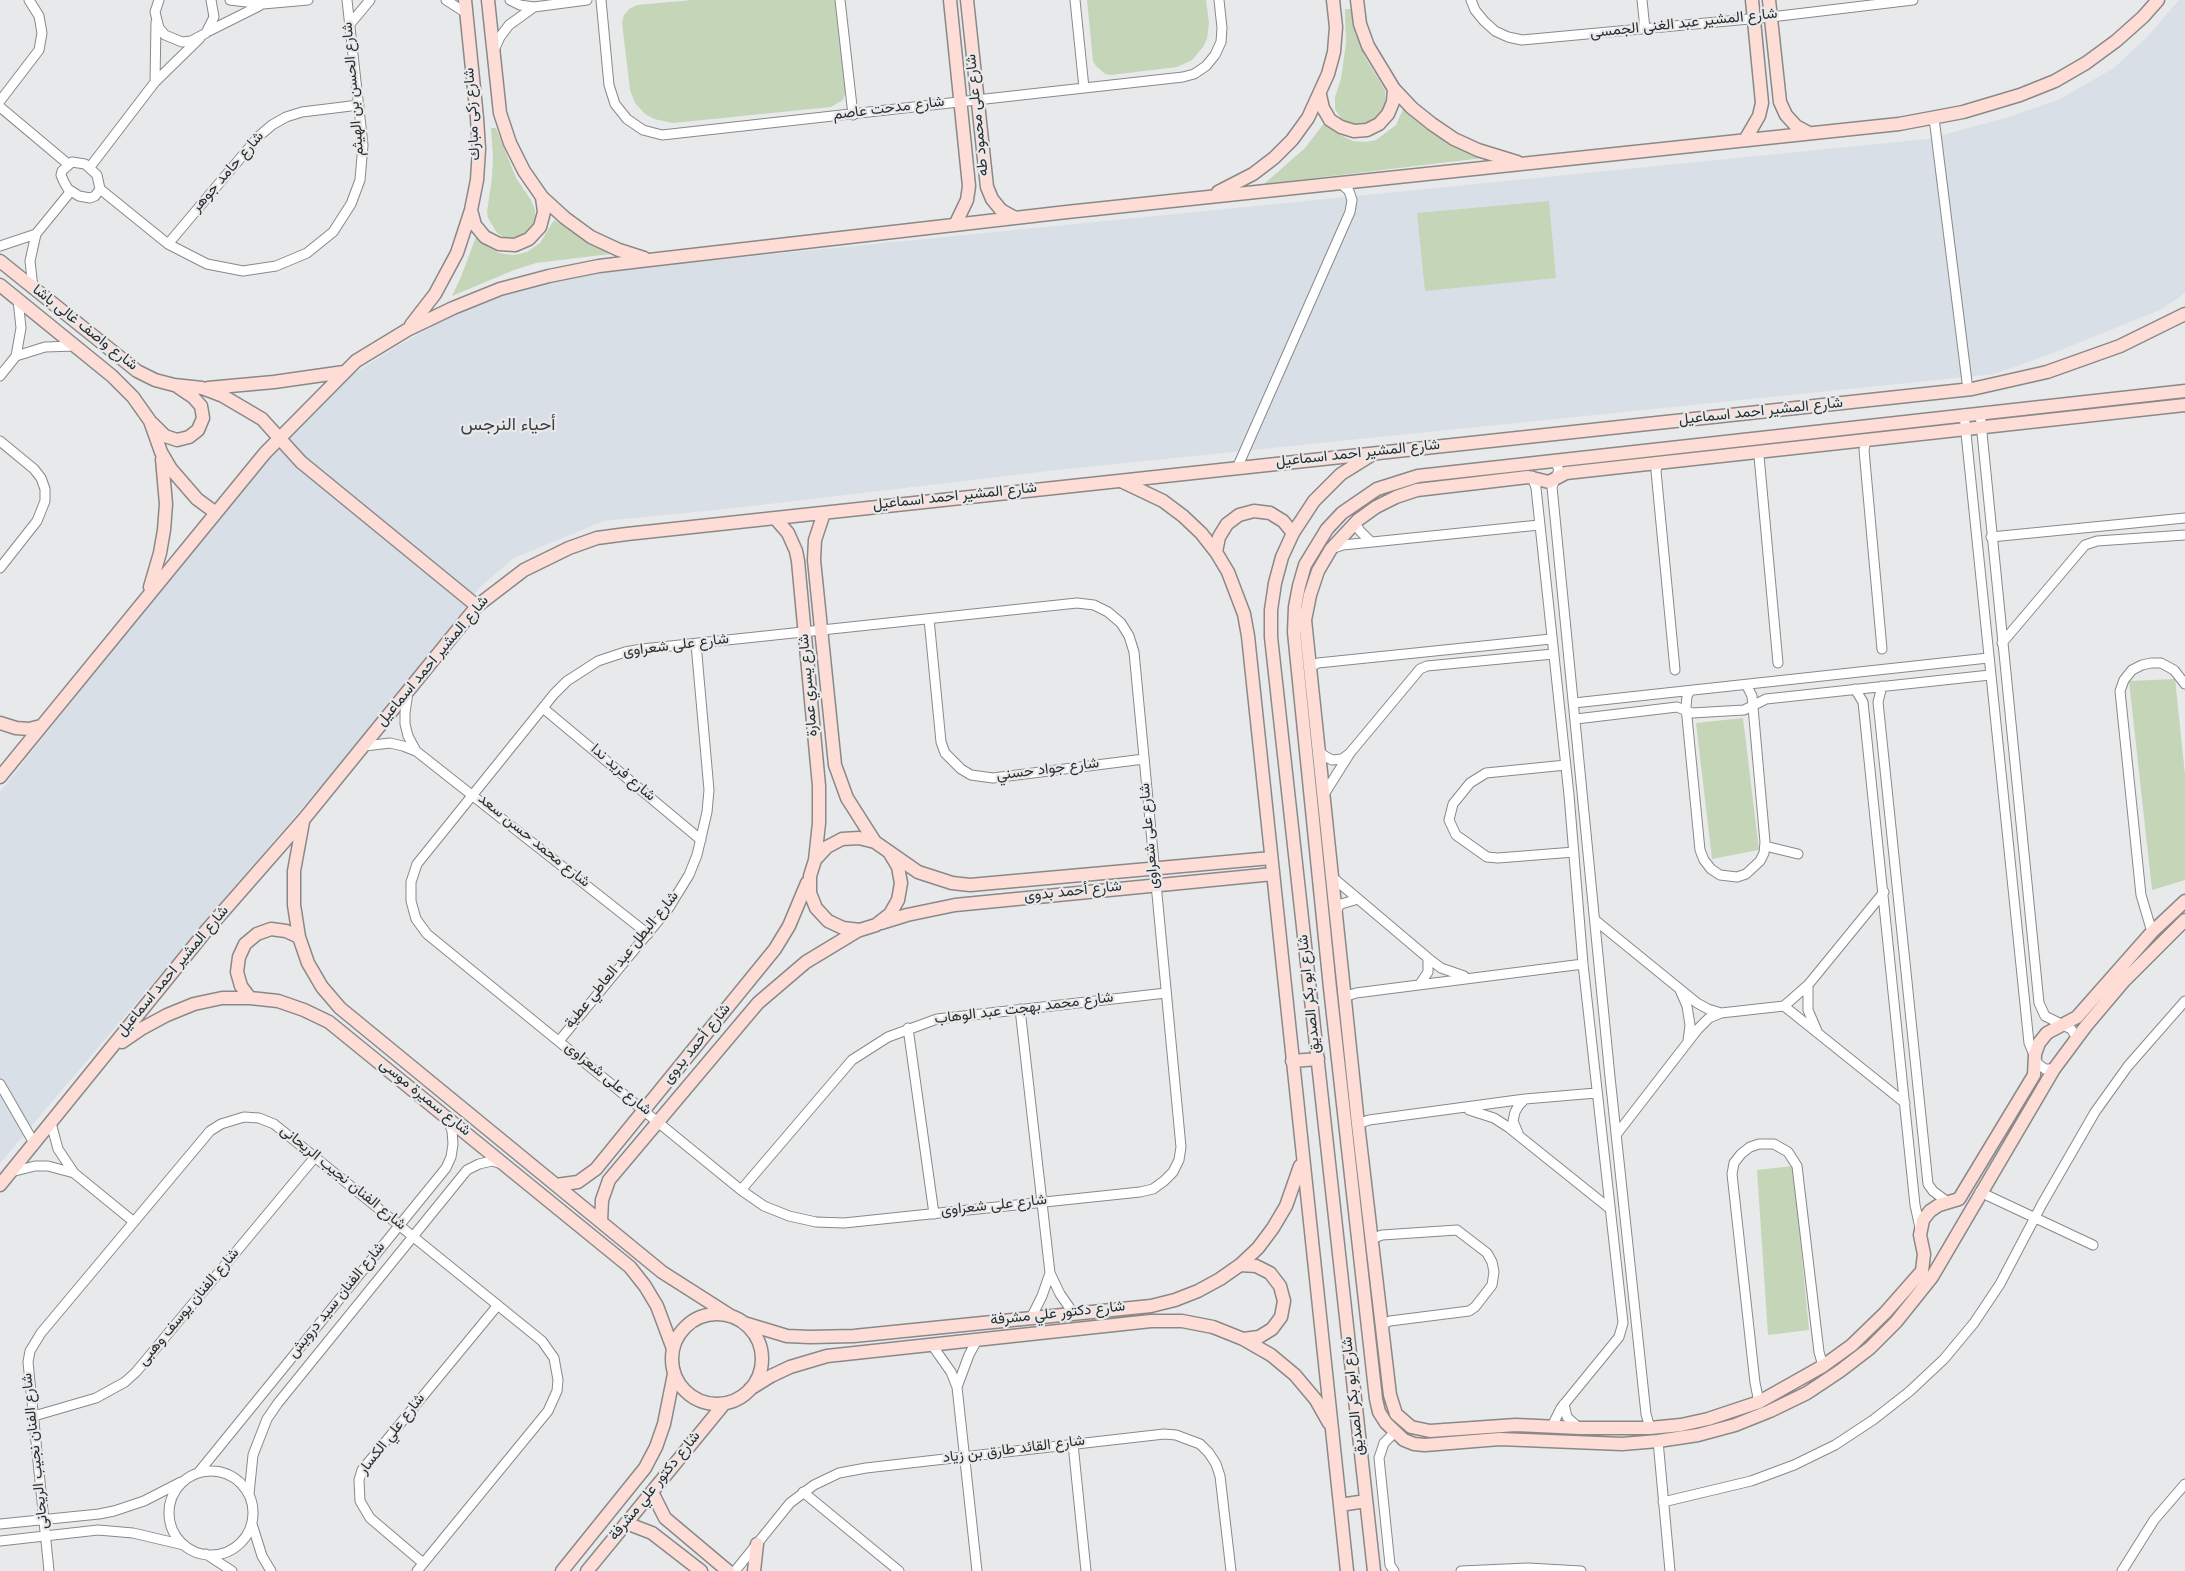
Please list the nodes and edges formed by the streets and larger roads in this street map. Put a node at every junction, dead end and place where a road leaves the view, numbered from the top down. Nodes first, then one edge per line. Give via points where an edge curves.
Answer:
1 (29, 0) edge
2 (152, 0) edge
3 (158, 0) edge
4 (211, 0) edge
5 (230, 0) edge
6 (308, 0) edge
7 (347, 0) edge
8 (370, 0) edge
9 (446, 0) edge
10 (488, 0) edge
11 (510, 0) edge
12 (587, 0) edge
13 (601, 0) edge
14 (840, 0) edge
15 (950, 0) edge
16 (967, 0) edge
17 (1076, 0) edge
18 (1219, 0) edge
19 (1333, 0) edge
20 (1357, 0) edge
21 (1471, 0) edge
22 (1642, 0) edge
23 (1752, 0) edge
24 (1769, 0) edge
25 (1908, 0) edge
26 (1913, 0) edge
27 (2158, 0) edge
28 (263, 4) junction
29 (465, 6) edge
30 (534, 7) junction
31 (156, 16) junction
32 (1771, 17) junction
33 (1754, 18) junction
34 (350, 24) junction
35 (1645, 29) junction
36 (203, 36) junction
37 (494, 50) junction
38 (155, 82) junction
39 (1084, 88) junction
40 (1394, 89) junction
41 (1320, 95) junction
42 (978, 99) junction
43 (0, 101) edge
44 (961, 101) junction
45 (359, 105) junction
46 (0, 107) edge
47 (853, 115) junction
48 (1934, 118) junction
49 (1809, 133) junction
50 (1745, 140) junction
51 (68, 164) junction
52 (1526, 164) junction
53 (90, 167) junction
54 (1340, 184) junction
55 (100, 189) junction
56 (71, 191) junction
57 (542, 197) junction
58 (1206, 198) junction
59 (471, 210) junction
60 (1016, 218) junction
61 (955, 225) junction
62 (36, 234) junction
63 (168, 244) junction
64 (0, 246) edge
65 (649, 260) junction
66 (0, 261) edge
67 (0, 285) edge
68 (33, 288) junction
69 (18, 300) junction
70 (2185, 314) edge
71 (407, 330) junction
72 (75, 346) junction
73 (16, 356) junction
74 (344, 372) junction
75 (0, 376) edge
76 (174, 385) junction
77 (202, 388) junction
78 (1968, 390) junction
79 (2185, 391) edge
80 (2185, 405) edge
81 (1980, 413) junction
82 (1964, 414) junction
83 (150, 421) junction
84 (1983, 426) junction
85 (1967, 428) junction
86 (279, 437) junction
87 (0, 440) edge
88 (1866, 440) junction
89 (1761, 451) junction
90 (161, 452) junction
91 (1373, 454) junction
92 (1554, 460) junction
93 (1530, 463) junction
94 (1658, 463) junction
95 (1237, 468) junction
96 (1534, 478) junction
97 (1557, 478) junction
98 (1119, 480) junction
99 (216, 513) junction
100 (824, 513) junction
101 (775, 518) junction
102 (2185, 518) edge
103 (1358, 520) junction
104 (1540, 525) junction
105 (1293, 533) junction
106 (2185, 535) edge
107 (1991, 537) junction
108 (1371, 542) junction
109 (1331, 549) junction
110 (1216, 552) junction
111 (0, 568) edge
112 (1562, 580) junction
113 (1546, 581) junction
114 (146, 596) junction
115 (477, 606) junction
116 (929, 619) junction
117 (2000, 620) junction
118 (1985, 621) junction
119 (821, 630) junction
120 (805, 632) junction
121 (1551, 639) junction
122 (2002, 643) junction
123 (696, 644) junction
124 (1882, 649) dead end
125 (1553, 654) junction
126 (1988, 658) junction
127 (1778, 662) dead end
128 (1310, 667) junction
129 (1675, 670) dead end
130 (1990, 675) junction
131 (2184, 681) edge
132 (1747, 686) junction
133 (1882, 686) junction
134 (1855, 689) junction
135 (409, 690) junction
136 (1690, 691) junction
137 (1574, 703) junction
138 (1752, 707) junction
139 (543, 708) junction
140 (1688, 713) junction
141 (1576, 719) junction
142 (0, 723) edge
143 (41, 726) junction
144 (365, 746) junction
145 (1312, 749) junction
146 (416, 751) junction
147 (1350, 753) junction
148 (1144, 759) junction
149 (0, 762) edge
150 (1566, 765) junction
151 (0, 776) edge
152 (473, 794) junction
153 (1323, 796) junction
154 (304, 820) junction
155 (701, 840) junction
156 (875, 842) junction
157 (1765, 846) junction
158 (889, 852) junction
159 (1574, 852) junction
160 (1798, 854) dead end
161 (1271, 858) junction
162 (815, 860) junction
163 (1154, 868) junction
164 (1273, 874) junction
165 (810, 876) junction
166 (1331, 876) junction
167 (1156, 885) junction
168 (1884, 892) junction
169 (1358, 899) junction
170 (2185, 901) edge
171 (1329, 914) junction
172 (1595, 920) junction
173 (2185, 920) edge
174 (876, 925) junction
175 (860, 930) junction
176 (2152, 932) junction
177 (648, 934) junction
178 (299, 937) junction
179 (1428, 958) junction
180 (1583, 964) junction
181 (1472, 977) junction
182 (1420, 984) junction
183 (1808, 985) junction
184 (1680, 988) junction
185 (1339, 990) junction
186 (1166, 993) junction
187 (1894, 997) junction
188 (1910, 997) junction
189 (250, 998) junction
190 (2185, 1001) edge
191 (1784, 1006) junction
192 (1020, 1010) junction
193 (1721, 1013) junction
194 (2062, 1025) junction
195 (908, 1028) junction
196 (1818, 1033) junction
197 (2077, 1038) junction
198 (559, 1042) junction
199 (1688, 1043) junction
200 (109, 1050) junction
201 (1318, 1059) junction
202 (2035, 1060) junction
203 (1292, 1061) junction
204 (2054, 1069) junction
205 (1610, 1077) junction
206 (1595, 1078) junction
207 (0, 1084) edge
208 (1596, 1093) junction
209 (1525, 1099) junction
210 (1905, 1103) junction
211 (1464, 1108) junction
212 (644, 1111) junction
213 (1613, 1111) junction
214 (1598, 1112) junction
215 (448, 1119) junction
216 (658, 1122) junction
217 (50, 1123) junction
218 (1358, 1124) junction
219 (1616, 1135) junction
220 (1521, 1137) junction
221 (34, 1143) junction
222 (315, 1157) junction
223 (1302, 1159) junction
224 (504, 1164) junction
225 (10, 1172) junction
226 (74, 1173) junction
227 (0, 1185) edge
228 (556, 1185) junction
229 (741, 1190) junction
230 (1980, 1192) junction
231 (1042, 1202) junction
232 (1949, 1203) junction
233 (1609, 1208) junction
234 (934, 1214) junction
235 (2035, 1218) junction
236 (1966, 1221) junction
237 (134, 1222) junction
238 (601, 1222) junction
239 (400, 1226) junction
240 (1920, 1230) junction
241 (413, 1236) junction
242 (1371, 1239) junction
243 (1922, 1245) junction
244 (2093, 1245) dead end
245 (1950, 1250) junction
246 (1240, 1265) junction
247 (1050, 1272) junction
248 (498, 1305) junction
249 (1074, 1314) junction
250 (731, 1316) junction
251 (1031, 1318) junction
252 (1002, 1321) junction
253 (744, 1323) junction
254 (1382, 1325) junction
255 (1004, 1338) junction
256 (1243, 1339) junction
257 (977, 1340) junction
258 (932, 1345) junction
259 (673, 1349) junction
260 (1824, 1366) junction
261 (674, 1374) junction
262 (957, 1387) junction
263 (750, 1389) junction
264 (1759, 1402) junction
265 (724, 1404) junction
266 (1564, 1404) junction
267 (34, 1416) junction
268 (1552, 1426) junction
269 (1332, 1428) junction
270 (1580, 1428) junction
271 (1650, 1428) junction
272 (1394, 1433) junction
273 (1658, 1441) junction
274 (1578, 1442) junction
275 (1073, 1444) junction
276 (964, 1457) junction
277 (198, 1473) junction
278 (186, 1480) junction
279 (2185, 1484) edge
280 (652, 1492) junction
281 (803, 1492) junction
282 (249, 1494) junction
283 (1366, 1501) junction
284 (1663, 1502) junction
285 (1340, 1505) junction
286 (44, 1520) junction
287 (626, 1523) junction
288 (0, 1524) edge
289 (252, 1524) junction
290 (46, 1536) junction
291 (0, 1541) edge
292 (184, 1544) junction
293 (757, 1544) junction
294 (206, 1554) junction
295 (423, 1563) junction
296 (49, 1571) edge
297 (232, 1571) edge
298 (271, 1571) edge
299 (417, 1571) edge
300 (562, 1571) edge
301 (587, 1571) edge
302 (702, 1571) edge
303 (728, 1571) edge
304 (735, 1571) edge
305 (754, 1571) edge
306 (899, 1571) edge
307 (977, 1571) edge
308 (1086, 1571) edge
309 (1231, 1571) edge
310 (1347, 1571) edge
311 (1374, 1571) edge
312 (1394, 1571) edge
313 (1461, 1571) edge
314 (1581, 1571) edge
315 (1670, 1571) edge
316 (2122, 1571) edge

1 - 43 street via 39,16 42,33 39,50
2 - 31 street
3 - 31 street
4 - 36 street via 214,17
5 - 28 street
6 - 28 street
7 - 34 street, شارع الحسن بن الهيثم
8 - 34 street
9 - 29 street
10 - 37 street, شارع زكى مبارك
11 - 30 street
12 - 30 street
13 - 47 street, شارع مدحت عاصم via 609,85 615,104 627,119 643,130 662,135 682,134
14 - 47 street
15 - 44 street, شارع على محمود طه
16 - 42 street, شارع على محمود طه
17 - 39 street
18 - 39 street, شارع مدحت عاصم via 1221,42 1206,66 1194,74
19 - 41 street via 1334,52
20 - 40 street via 1360,24 1368,46
21 - 35 street, شارع المشير عبد الغنى الجمسى via 1475,10 1495,31 1522,40
22 - 35 street
23 - 33 street
24 - 32 street
25 - 26 street, شارع المشير عبد الغنى الجمسى
25 - 32 street, شارع المشير عبد الغنى الجمسى
27 - 48 street via 2116,41 2055,81 2020,95
28 - 36 street
29 - 59 street, شارع زكى مبارك via 479,149
30 - 37 street via 509,24
31 - 36 street via 159,28 173,40 182,42
31 - 38 street
32 - 33 street, شارع المشير عبد الغنى الجمسى
32 - 49 street via 1780,102 1796,126
33 - 35 street, شارع المشير عبد الغنى الجمسى
33 - 50 street via 1762,102 1754,129
34 - 45 street, شارع الحسن بن الهيثم
36 - 38 street
37 - 57 street, شارع زكى مبارك via 500,113 524,171
38 - 53 street
39 - 42 street, شارع مدحت عاصم
40 - 41 street via 1388,114 1379,124 1354,131 1341,128 1330,120
40 - 52 street via 1432,124 1454,138 1478,150
41 - 58 street via 1292,140 1274,158 1253,174
42 - 44 street, شارع مدحت عاصم
42 - 60 street, شارع على محمود طه via 987,187 1001,210
44 - 47 street, شارع مدحت عاصم
44 - 61 street, شارع على محمود طه via 969,186
45 - 63 street, شارع حامد جوهر via 302,112 272,125 259,136
45 - 63 street, شارع الحسن بن الهيثم via 363,145 360,180 352,204 333,232 307,253 276,266 243,271 207,264
46 - 51 street
48 - 49 street
48 - 78 street
49 - 50 street
50 - 52 street
51 - 53 street via 78,162
51 - 56 street via 61,175
52 - 54 street
53 - 55 street via 98,175
54 - 58 street
54 - 95 street via 1352,200 1350,212
55 - 56 street via 90,198
55 - 63 street, شارع الحسن بن الهيثم
56 - 62 street
57 - 59 street via 544,212 540,227 529,239 515,245 499,244 485,237 475,225
57 - 65 street, شارع زكى مبارك via 591,237
58 - 60 street
59 - 71 street, شارع زكى مبارك via 447,274 436,294
60 - 61 street
61 - 65 street
62 - 64 street
62 - 68 street via 30,261
65 - 71 street via 599,266 516,285 453,308
66 - 68 street, شارع واصف غالى باشا
67 - 69 street, شارع واصف غالى باشا
68 - 76 street, شارع واصف غالى باشا via 129,366 155,380
69 - 72 street, شارع واصف غالى باشا
69 - 73 street via 21,328
70 - 78 street, شارع المشير احمد اسماعيل via 2120,346 2047,372
71 - 74 street
72 - 73 street via 45,347
72 - 83 street, شارع واصف غالى باشا via 133,397
73 - 75 street
74 - 77 street
74 - 86 street
76 - 77 street, شارع واصف غالى باشا
76 - 83 street via 193,396 201,406 203,418 198,430 189,438 177,440 165,436
77 - 86 street, شارع واصف غالى باشا via 243,406 262,419
78 - 91 street, شارع المشير احمد اسماعيل
79 - 81 street
80 - 84 street
81 - 82 street
81 - 84 street
82 - 85 street
82 - 92 street
83 - 90 street, شارع واصف غالى باشا
84 - 85 street
84 - 107 street via 1981,438
85 - 88 street
85 - 118 street
86 - 99 street
86 - 115 street, شارع واصف غالى باشا via 301,462
87 - 111 street via 34,469 45,489 45,501 37,521
88 - 89 street
88 - 124 street via 1864,450
89 - 94 street
89 - 127 street
90 - 99 street, شارع واصف غالى باشا via 183,485
90 - 114 street via 165,478 164,530
91 - 95 street, شارع المشير احمد اسماعيل
91 - 105 street, شارع ابو بكر الصديق via 1334,481 1314,501
92 - 93 street
92 - 97 street
93 - 96 street via 1528,469
93 - 145 street via 1397,481 1359,500 1327,529 1305,565 1295,607 1294,632
94 - 97 street via 1566,473
94 - 129 street via 1656,471
95 - 98 street, شارع المشير احمد اسماعيل
96 - 97 street via 1544,482
96 - 103 street via 1417,490 1389,500
96 - 104 street
97 - 112 street via 1552,486
98 - 100 street, شارع المشير احمد اسماعيل
98 - 110 street, شارع ابو بكر الصديق via 1170,506 1201,533
99 - 114 street
100 - 101 street, شارع المشير احمد اسماعيل
100 - 119 street, شارع يسري عمارة via 814,550
101 - 115 street, شارع المشير احمد اسماعيل via 598,538 545,558
101 - 120 street, شارع يسري عمارة via 788,532 796,551
102 - 107 street
103 - 108 street via 1356,525
103 - 109 street
104 - 108 street
104 - 113 street
105 - 110 street via 1270,513 1254,511 1239,515 1227,524 1219,537
105 - 201 street, شارع ابو بكر الصديق via 1275,583 1271,637
106 - 122 street via 2097,541 2085,545
107 - 117 street
108 - 109 street
109 - 128 street via 1318,571 1305,620
110 - 161 street, شارع ابو بكر الصديق via 1237,592 1245,621
112 - 113 street
112 - 137 street
113 - 121 street
114 - 143 street
115 - 135 street, شارع المشير احمد اسماعيل
116 - 119 street, شارع على شعراوى
116 - 148 street, شارع على شعراوى via 1078,603 1094,605 1108,612 1129,636 1134,652
116 - 148 street, شارع جواد حسني via 941,742 945,753 970,775 993,778
117 - 118 street
117 - 122 street
118 - 126 street
119 - 120 street, شارع على شعراوى
119 - 156 street, شارع يسري عمارة via 835,765 852,806
120 - 123 street, شارع على شعراوى
120 - 162 street, شارع يسري عمارة via 819,786
121 - 125 street
121 - 128 street via 1318,663
122 - 194 street via 2039,1003 2045,1016
123 - 139 street, شارع على شعراوى via 625,652 603,659 567,681
123 - 155 street, شارع البطل عبد العاطي عطية via 709,790
125 - 147 street via 1420,669
125 - 150 street
126 - 130 street
126 - 132 street
128 - 145 street
130 - 133 street
130 - 202 street via 2029,1043
131 - 176 street via 2162,663 2151,662 2132,670 2120,691 2141,895
132 - 136 street
132 - 138 street via 1752,696
133 - 134 street
133 - 188 street via 1878,702
134 - 138 street via 1766,700
134 - 168 street via 1863,703
135 - 144 street, شارع المشير احمد اسماعيل
135 - 146 street, شارع محمد حسن سعد via 405,724
136 - 137 street
136 - 140 street via 1685,701
137 - 141 street
138 - 140 street
138 - 157 street
139 - 152 street, شارع على شعراوى
139 - 155 street, شارع فريد ندا
140 - 141 street via 1677,707
140 - 157 street via 1700,850 1704,860 1720,875 1737,877 1754,869
141 - 172 street
142 - 143 street via 29,729
143 - 151 street
144 - 146 street, شارع محمد حسن سعد via 390,743
144 - 154 street, شارع المشير احمد اسماعيل
145 - 147 street via 1332,760 1342,759
145 - 153 street
145 - 171 street
146 - 152 street, شارع محمد حسن سعد
147 - 153 street
148 - 163 street, شارع على شعراوى
149 - 151 street
150 - 159 street
150 - 159 street via 1486,772 1470,783 1453,804 1449,820 1456,835 1487,857
152 - 177 street, شارع محمد حسن سعد
152 - 198 street, شارع على شعراوى via 417,864 411,882 411,901 416,919 427,934
153 - 166 street
154 - 178 street, شارع سميرة موسى via 294,871
154 - 200 street, شارع المشير احمد اسماعيل via 206,931
155 - 177 street, شارع البطل عبد العاطي عطية via 689,875
156 - 158 street
156 - 162 street via 859,838 842,839 827,847
157 - 160 street
158 - 163 street, شارع أحمد بدوى via 918,872 970,885
158 - 174 street via 898,867 900,892 890,914
159 - 180 street
161 - 163 street, شارع أحمد بدوى
161 - 164 street, شارع ابو بكر الصديق
162 - 165 street
163 - 167 street, شارع على شعراوى
164 - 167 street, شارع أحمد بدوى
164 - 203 street, شارع ابو بكر الصديق
165 - 175 street via 810,893 816,908 828,921 843,928
165 - 212 street, شارع أحمد بدوى via 801,901 775,949
166 - 169 street
166 - 171 street
167 - 174 street, شارع أحمد بدوى via 955,905
167 - 186 street, شارع على شعراوى
168 - 183 street
168 - 187 street
169 - 171 street via 1341,904
169 - 179 street
170 - 176 street
171 - 185 street
172 - 184 street
172 - 205 street
173 - 197 street via 2124,981
174 - 175 street
175 - 216 street, شارع أحمد بدوى via 806,962 768,993
176 - 194 street via 2077,1017
177 - 198 street, شارع البطل عبد العاطي عطية
178 - 189 street via 286,930 271,930 257,934 245,944 238,957 237,972 241,986
178 - 228 street, شارع سميرة موسى via 308,963 340,1008
179 - 181 street via 1441,968
179 - 182 street via 1428,972
180 - 181 street
180 - 206 street
181 - 182 street
182 - 185 street via 1356,992
183 - 191 street
183 - 196 street via 1808,1010
184 - 193 street via 1703,1006
184 - 199 street via 1690,1025
185 - 218 street
185 - 272 street via 1376,1399 1379,1412
186 - 192 street, شارع محمد بهجت عبد الوهاب
186 - 231 street, شارع على شعراوى via 1181,1146 1173,1172 1164,1182 1140,1192
187 - 188 street
187 - 210 street
188 - 232 street via 1928,1184 1932,1191
189 - 200 street, شارع سميرة موسى via 222,998 194,1004 140,1029
189 - 215 street, شارع سميرة موسى via 278,1001 329,1022
190 - 235 street via 2128,1066 2095,1112
191 - 193 street
191 - 196 street
192 - 195 street, شارع محمد بهجت عبد الوهاب via 937,1019
192 - 231 street
193 - 199 street via 1709,1018
194 - 197 street via 2071,1029
194 - 202 street via 2047,1033 2039,1043
195 - 229 street, شارع محمد بهجت عبد الوهاب via 852,1060
195 - 234 street
196 - 210 street
197 - 204 street
198 - 212 street, شارع على شعراوى
199 - 219 street
200 - 217 street, شارع المشير احمد اسماعيل
201 - 203 street
201 - 283 street, شارع ابو بكر الصديق
202 - 204 street via 2041,1067
202 - 232 street via 2034,1075 1959,1199
203 - 223 street, شارع ابو بكر الصديق
204 - 230 street
205 - 206 street
205 - 213 street
206 - 208 street
207 - 221 street
208 - 209 street
208 - 214 street
209 - 211 street
209 - 220 street via 1514,1112 1513,1121
210 - 240 street
211 - 218 street
211 - 220 street via 1494,1118
212 - 216 street, شارع على شعراوى
212 - 228 street, شارع أحمد بدوى via 588,1177
213 - 214 street
213 - 219 street
214 - 233 street
215 - 224 street, شارع سميرة موسى
215 - 239 street, شارع الفنان سيد درويش via 452,1131 451,1157 446,1168
216 - 229 street, شارع على شعراوى
216 - 238 street, شارع أحمد بدوى via 609,1180 602,1200
217 - 221 street, شارع المشير احمد اسماعيل
217 - 226 street via 58,1149
218 - 242 street
219 - 271 street
220 - 233 street
221 - 225 street, شارع المشير احمد اسماعيل
222 - 237 street, شارع الفنان نجيب الريحانى via 274,1124 259,1118 233,1119 210,1131
222 - 239 street, شارع الفنان نجيب الريحانى
222 - 267 street, شارع الفنان يوسف وهبى via 136,1372 96,1398
223 - 246 street, شارع دكتور علي مشرفة via 1296,1183 1282,1214 1258,1248
223 - 269 street, شارع ابو بكر الصديق
224 - 241 street, شارع الفنان سيد درويش via 479,1164 468,1170
224 - 259 street, شارع سميرة موسى via 630,1267 657,1306
225 - 226 street via 48,1166
225 - 227 street, شارع المشير احمد اسماعيل
226 - 237 street
228 - 238 street, شارع سميرة موسى
229 - 234 street, شارع على شعراوى via 764,1206 816,1222 844,1223
230 - 235 street
230 - 236 street
231 - 234 street, شارع على شعراوى
231 - 247 street
232 - 236 street via 1960,1209
232 - 240 street via 1930,1211
233 - 266 street via 1622,1330
235 - 244 street
235 - 284 street via 2000,1284 1974,1323 1944,1359 1874,1420 1835,1445 1794,1465 1751,1481
236 - 245 street
237 - 267 street, شارع الفنان نجيب الريحانى via 35,1342 28,1362
238 - 250 street, شارع سميرة موسى via 662,1272
239 - 241 street, شارع الفنان نجيب الريحانى
239 - 277 street, شارع الفنان سيد درويش
240 - 243 street
241 - 248 street, شارع الفنان نجيب الريحانى
241 - 282 street, شارع الفنان سيد درويش via 267,1419 253,1455
242 - 254 street
242 - 254 street via 1382,1235 1457,1230 1487,1253 1494,1272 1492,1286 1469,1311 1390,1321
243 - 245 street via 1925,1250 1938,1255
243 - 260 street via 1924,1262 1920,1272 1886,1313
245 - 273 street via 1896,1322 1870,1348 1807,1393 1735,1425
246 - 249 street, شارع دكتور علي مشرفة via 1198,1292 1175,1300 1151,1306
246 - 256 street via 1256,1266 1270,1274 1280,1286 1284,1301 1281,1317 1272,1330 1259,1337
247 - 249 street
247 - 251 street
248 - 295 street, شارع الفنان نجيب الريحانى via 548,1348 557,1368 557,1391 548,1411
248 - 295 street, شارع علي الكسار via 362,1470 359,1480 360,1501 370,1518
249 - 251 street, شارع دكتور علي مشرفة
250 - 253 street
250 - 259 street via 701,1316 678,1335
251 - 252 street, شارع دكتور علي مشرفة
252 - 253 street, شارع دكتور علي مشرفة via 854,1336 810,1337 787,1336
252 - 255 street
253 - 263 street via 754,1334 762,1362
254 - 268 street via 1392,1405 1396,1414 1411,1427 1430,1431
255 - 256 street, شارع دكتور علي مشرفة via 1151,1321 1182,1321 1213,1327
255 - 257 street, شارع دكتور علي مشرفة
256 - 269 street, شارع دكتور علي مشرفة via 1271,1354 1295,1375 1316,1400
257 - 258 street, شارع دكتور علي مشرفة
257 - 262 street
258 - 262 street via 951,1372
258 - 263 street, شارع دكتور علي مشرفة via 828,1356 790,1367
259 - 261 street
260 - 264 street
260 - 264 street via 1819,1352 1797,1166 1788,1152 1774,1144 1759,1144 1741,1154 1734,1163 1732,1174
261 - 265 street via 682,1388 694,1398
261 - 300 street, شارع دكتور علي مشرفة via 664,1424 645,1468
262 - 276 street
263 - 265 street via 738,1399
264 - 271 street via 1708,1419
265 - 280 street, شارع دكتور علي مشرفة
266 - 268 street
266 - 270 street via 1567,1417
267 - 286 street, شارع الفنان نجيب الريحانى
268 - 270 street
269 - 285 street, شارع ابو بكر الصديق
270 - 271 street
270 - 274 street
272 - 274 street via 1414,1444 1425,1445 1500,1439
272 - 312 street via 1384,1443 1379,1458 1390,1565
273 - 274 street via 1622,1444
273 - 284 street
275 - 276 street, شارع القائد طارق بن زياد
275 - 308 street
275 - 309 street, شارع القائد طارق بن زياد via 1176,1434 1200,1444 1209,1453 1220,1476
276 - 281 street, شارع القائد طارق بن زياد via 852,1470 826,1478
276 - 307 street
277 - 278 street
277 - 282 street via 227,1474 242,1484
278 - 286 street via 144,1501 114,1511
278 - 292 street via 177,1489 170,1512 171,1524
279 - 316 street via 2154,1520
280 - 287 street, شارع دكتور علي مشرفة
280 - 303 street via 665,1518
281 - 293 street, شارع القائد طارق بن زياد
281 - 306 street
282 - 289 street
283 - 285 street
283 - 311 street, شارع ابو بكر الصديق
284 - 315 street
285 - 310 street, شارع ابو بكر الصديق
286 - 288 street
286 - 290 street, شارع الفنان نجيب الريحانى
287 - 301 street, شارع دكتور علي مشرفة
287 - 302 street via 652,1533
289 - 294 street via 248,1534 235,1548
289 - 298 street via 262,1556
290 - 291 street
290 - 292 street via 116,1531
290 - 296 street, شارع الفنان نجيب الريحانى
292 - 294 street
293 - 304 street, شارع القائد طارق بن زياد
293 - 305 street
294 - 297 street
295 - 299 street, شارع الفنان نجيب الريحانى
313 - 314 street via 1528,1568

